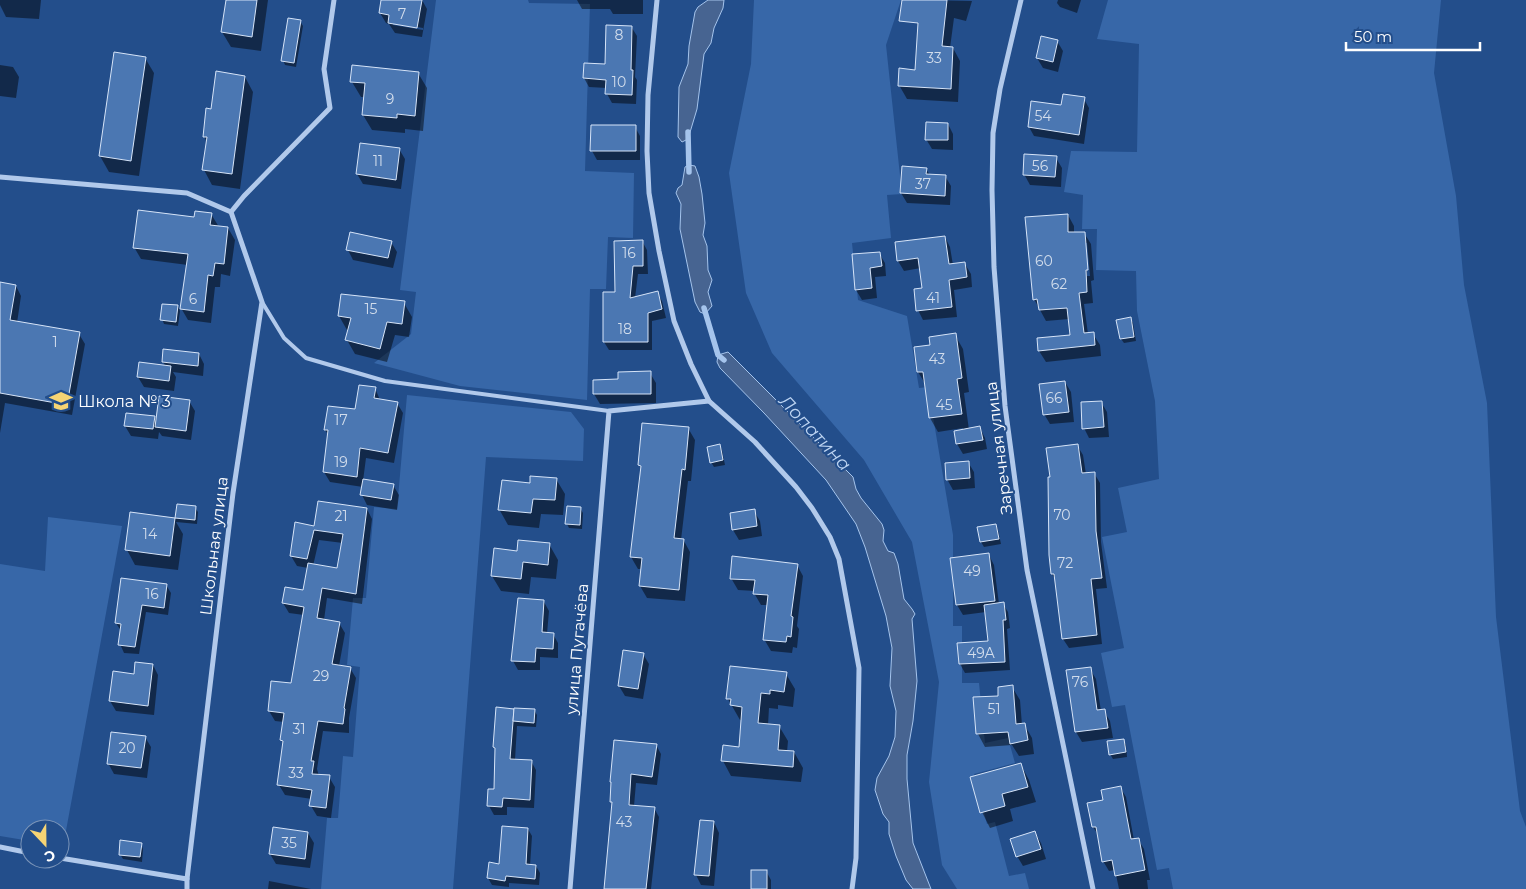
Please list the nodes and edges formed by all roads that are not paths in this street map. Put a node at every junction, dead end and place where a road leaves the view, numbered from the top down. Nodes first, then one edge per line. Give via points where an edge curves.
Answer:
1 (334, 0) edge
2 (657, 0) edge
3 (1021, 0) edge
4 (0, 177) edge
5 (231, 212) junction
6 (262, 302) junction
7 (709, 401) junction
8 (609, 411) junction
9 (0, 847) edge
10 (20, 850) edge
11 (70, 860) edge
12 (187, 879) junction
13 (187, 889) edge
14 (570, 889) edge
15 (852, 889) edge
16 (1093, 889) edge

1 - 5 street via 324,70 330,108
2 - 7 street via 648,95 649,193 674,321
3 - 16 street, Заречная улица via 1000,89 994,134 994,267 1004,396 1026,570
4 - 5 street via 187,193
5 - 6 street, Школьная улица
6 - 8 lane via 284,338 306,358 386,381
6 - 12 street, Школьная улица via 232,503
7 - 8 street
7 - 15 street via 755,442 796,488 812,508 839,559 859,668 856,858
8 - 14 street, улица Пугачёва
9 - 10 street
11 - 12 street
12 - 13 street, Школьная улица

